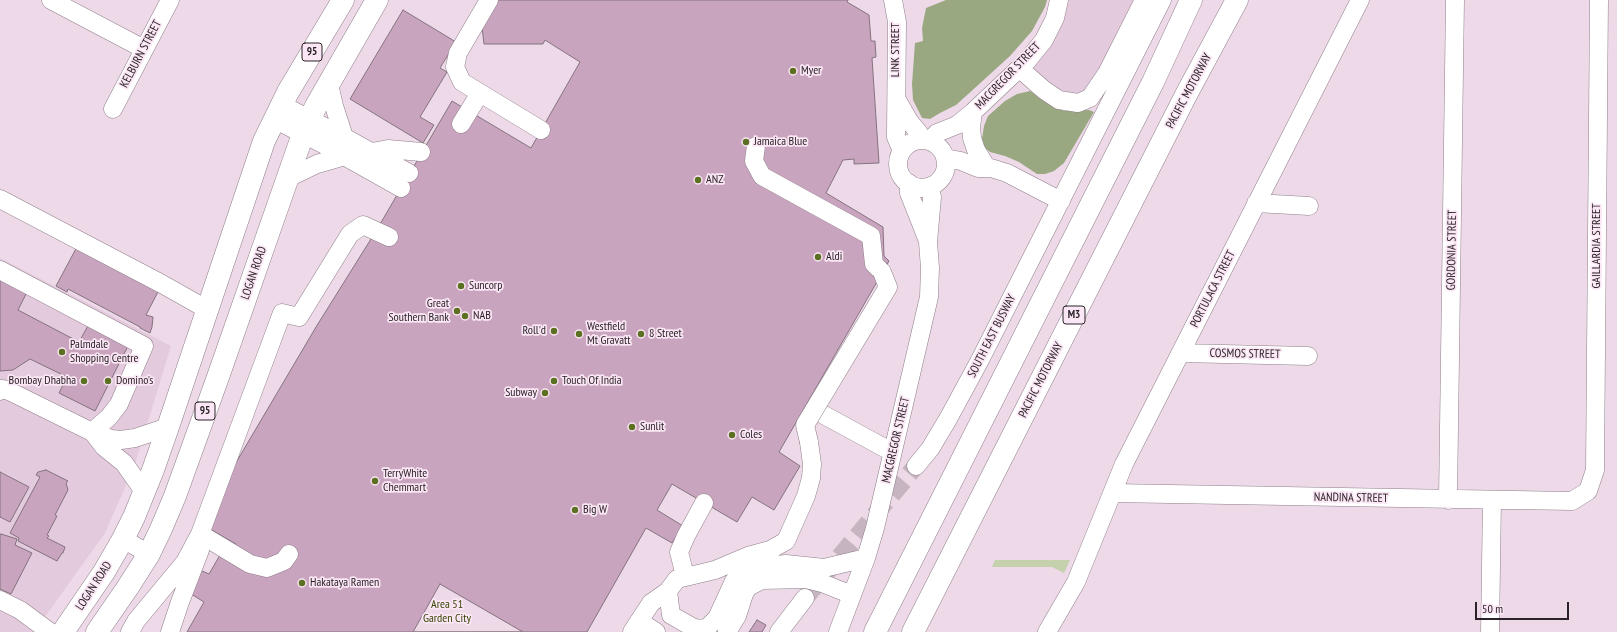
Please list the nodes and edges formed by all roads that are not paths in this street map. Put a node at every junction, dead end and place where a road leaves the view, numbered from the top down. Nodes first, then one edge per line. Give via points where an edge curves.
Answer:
1 (51, 0) edge
2 (170, 0) edge
3 (342, 0) edge
4 (377, 0) edge
5 (489, 0) edge
6 (893, 0) edge
7 (1059, 0) edge
8 (1144, 0) edge
9 (1162, 0) edge
10 (1191, 0) edge
11 (1237, 0) edge
12 (1360, 0) edge
13 (1455, 0) edge
14 (1599, 0) edge
15 (144, 49) junction
16 (1020, 68) junction
17 (329, 84) junction
18 (480, 93) junction
19 (897, 100) junction
20 (113, 109) dead end
21 (278, 112) junction
22 (973, 112) junction
23 (465, 117) dead end
24 (957, 125) junction
25 (306, 127) junction
26 (541, 130) dead end
27 (344, 137) junction
28 (925, 140) junction
29 (756, 146) dead end
30 (902, 151) junction
31 (372, 152) junction
32 (421, 152) dead end
33 (944, 155) junction
34 (345, 156) junction
35 (983, 168) junction
36 (288, 178) junction
37 (936, 182) junction
38 (909, 183) junction
39 (0, 199) edge
40 (1061, 201) junction
41 (1256, 203) junction
42 (1309, 206) dead end
43 (389, 237) dead end
44 (928, 242) junction
45 (0, 270) edge
46 (208, 310) junction
47 (1181, 353) junction
48 (1308, 356) dead end
49 (0, 391) edge
50 (824, 415) dead end
51 (168, 427) junction
52 (92, 432) junction
53 (892, 452) junction
54 (916, 466) tunnel mouth
55 (1588, 491) joint
56 (145, 493) junction
57 (1112, 493) junction
58 (1448, 500) junction
59 (1492, 500) junction
60 (704, 503) dead end
61 (200, 534) junction
62 (123, 539) junction
63 (149, 554) junction
64 (289, 554) dead end
65 (866, 558) junction
66 (685, 576) junction
67 (668, 591) junction
68 (852, 595) junction
69 (804, 598) tunnel mouth
70 (0, 600) edge
71 (671, 615) junction
72 (640, 620) edge
73 (134, 628) edge
74 (50, 632) edge
75 (63, 632) edge
76 (96, 632) edge
77 (170, 632) edge
78 (656, 632) edge
79 (728, 632) edge
80 (779, 632) edge
81 (838, 632) edge
82 (875, 632) edge
83 (913, 632) edge
84 (1047, 632) edge
85 (1490, 632) edge

1 - 15 street
2 - 15 street, KELBURN STREET
3 - 21 main road, LOGAN ROAD / 95
4 - 17 main road, LOGAN ROAD / 95
5 - 18 street via 458,53 455,67 462,82
6 - 19 street, LINK STREET via 897,22
7 - 16 street, MACGREGOR STREET via 1055,18 1044,40
8 - 16 street via 1107,73 1090,98 1078,103 1059,100
9 - 40 street, SOUTH EAST BUSWAY
10 - 82 main road via 1150,89
11 - 83 main road, PACIFIC MOTORWAY / M3 via 1187,93
12 - 41 street, PORTULACA STREET
13 - 58 street, GORDONIA STREET
14 - 55 street, GAILLARDIA STREET via 1595,470
15 - 20 street, KELBURN STREET
16 - 22 street, MACGREGOR STREET
17 - 25 main road, LOGAN ROAD / 95
17 - 27 street
18 - 23 street
18 - 26 street
19 - 28 street, LINK STREET via 909,121
19 - 30 street, LINK STREET via 896,136
21 - 25 street
21 - 46 main road, LOGAN ROAD / 95 via 255,166
22 - 24 street, MACGREGOR STREET
22 - 35 street via 972,138
24 - 28 street, MACGREGOR STREET
24 - 33 street via 956,134
25 - 27 street
25 - 34 street
25 - 36 main road, LOGAN ROAD / 95
27 - 31 street
28 - 30 street via 907,145
28 - 33 street via 940,147
29 - 66 street, bridge via 754,161 762,176 871,236 874,264 882,272 888,287 804,428 812,464 811,478 786,541 770,550 715,570
30 - 38 street via 900,172
31 - 32 street via 388,149
31 - 34 street via 405,180
33 - 35 street
33 - 37 street via 946,164
34 - 36 street via 317,164
35 - 37 street
35 - 40 street via 1019,178
36 - 63 main road, LOGAN ROAD / 95 via 175,496
37 - 38 street via 916,186
37 - 44 street, MACGREGOR STREET
38 - 44 street, MACGREGOR STREET via 909,193
39 - 46 street
40 - 54 street, SOUTH EAST BUSWAY via 948,419 930,449
41 - 42 street
41 - 47 street, PORTULACA STREET
43 - 61 street via 363,226 350,234 299,317 282,313
44 - 53 street, MACGREGOR STREET via 929,297
45 - 52 street via 144,346 119,404
46 - 51 main road, LOGAN ROAD / 95
47 - 48 street, COSMOS STREET
47 - 57 street, PORTULACA STREET via 1124,464
49 - 52 street via 9,391
50 - 53 street
51 - 52 street via 121,440
51 - 56 main road, LOGAN ROAD / 95
52 - 56 street via 104,447 124,463
53 - 65 street, MACGREGOR STREET
55 - 59 street, NANDINA STREET via 1572,501
56 - 62 main road, LOGAN ROAD / 95
57 - 58 street, NANDINA STREET
57 - 84 street, PORTULACA STREET via 1076,582
58 - 59 street, NANDINA STREET
59 - 85 street
60 - 66 street via 679,552
61 - 64 street via 250,564 267,568 284,561
61 - 73 street via 185,562
61 - 77 street via 200,553
62 - 63 street
62 - 75 main road, LOGAN ROAD / 95
63 - 76 main road, LOGAN ROAD / 95
65 - 68 street, MACGREGOR STREET
65 - 71 street via 824,568 786,564 751,569 734,581 717,618 708,628 694,628
66 - 67 street via 673,582
67 - 71 street
67 - 72 street via 651,603
68 - 79 street via 806,579 762,580 748,587
68 - 81 street, MACGREGOR STREET
69 - 80 street
70 - 74 street via 20,610
71 - 72 street
72 - 78 street

